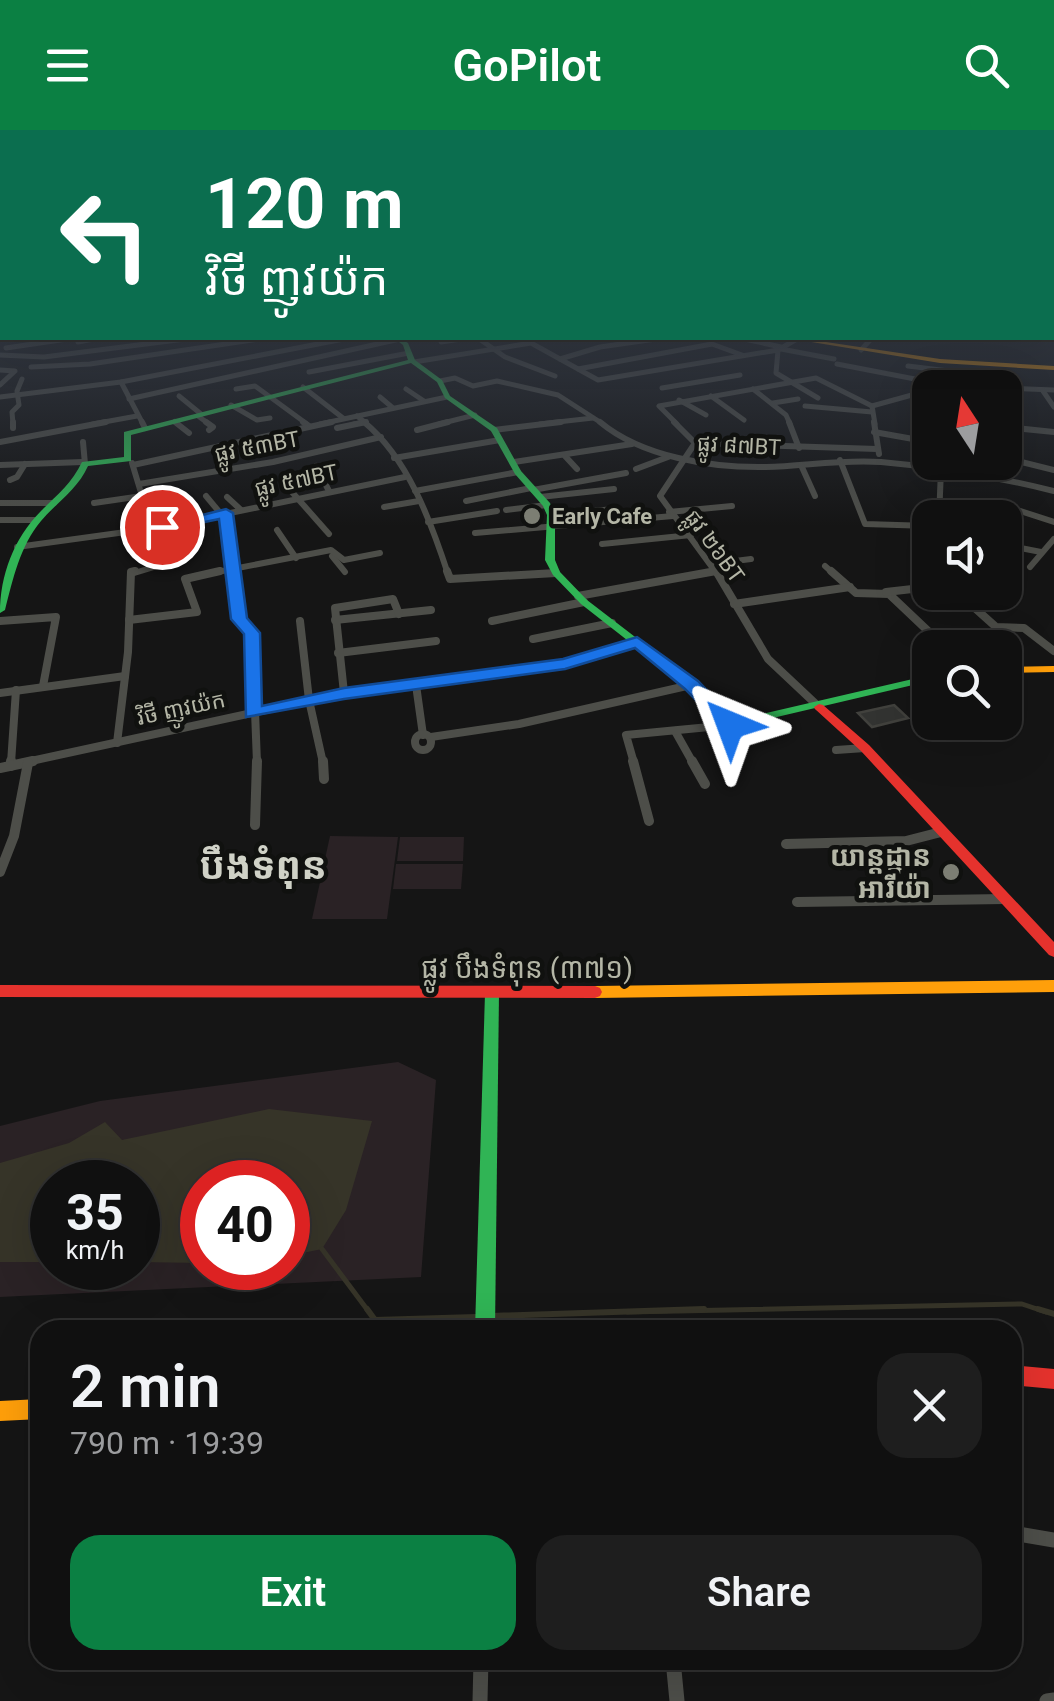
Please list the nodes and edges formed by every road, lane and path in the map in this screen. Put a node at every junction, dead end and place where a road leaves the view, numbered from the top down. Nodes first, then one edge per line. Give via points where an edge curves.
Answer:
1 (22, 379) dead end
2 (135, 379) edge
3 (219, 379) edge
4 (309, 379) edge
5 (445, 379) edge
6 (457, 379) edge
7 (649, 379) edge
8 (717, 379) edge
9 (787, 379) edge
10 (808, 379) edge
11 (818, 379) edge
12 (891, 379) edge
13 (306, 380) junction
14 (440, 380) joint
15 (121, 382) junction
16 (791, 382) junction
17 (885, 382) dead end
18 (662, 388) junction
19 (752, 388) junction
20 (406, 389) dead end
21 (1022, 389) edge
22 (236, 390) dead end
23 (1054, 390) edge
24 (1043, 391) junction
25 (20, 394) junction
26 (0, 396) edge
27 (179, 396) dead end
28 (268, 396) junction
29 (710, 396) junction
30 (912, 396) edge
31 (380, 397) dead end
32 (448, 397) junction
33 (818, 398) dead end
34 (798, 399) dead end
35 (129, 400) junction
36 (681, 401) junction
37 (425, 402) junction
38 (773, 404) junction
39 (1053, 404) edge
40 (231, 405) junction
41 (805, 406) dead end
42 (393, 408) junction
43 (872, 409) junction
44 (200, 415) junction
45 (475, 415) junction
46 (356, 416) junction
47 (706, 416) dead end
48 (270, 418) dead end
49 (594, 418) junction
50 (744, 420) dead end
51 (141, 422) junction
52 (175, 422) junction
53 (366, 422) junction
54 (342, 424) junction
55 (309, 426) junction
56 (13, 428) dead end
57 (1022, 429) edge
58 (209, 430) dead end
59 (416, 430) dead end
60 (189, 432) dead end
61 (874, 432) junction
62 (1054, 432) edge
63 (497, 435) junction
64 (381, 437) junction
65 (912, 439) edge
66 (0, 442) edge
67 (83, 442) dead end
68 (633, 443) junction
69 (695, 443) junction
70 (799, 448) junction
71 (877, 449) junction
72 (565, 456) junction
73 (670, 456) junction
74 (394, 458) junction
75 (686, 460) junction
76 (840, 460) junction
77 (130, 462) junction
78 (880, 462) junction
79 (1022, 462) edge
80 (84, 463) junction
81 (25, 464) junction
82 (714, 464) junction
83 (0, 465) edge
84 (801, 465) junction
85 (316, 466) dead end
86 (912, 466) edge
87 (516, 467) junction
88 (636, 469) dead end
89 (577, 470) dead end
90 (1054, 470) edge
91 (626, 474) dead end
92 (715, 474) dead end
93 (188, 476) junction
94 (405, 477) junction
95 (10, 480) dead end
96 (1008, 480) edge
97 (284, 483) dead end
98 (139, 484) junction
99 (614, 489) dead end
100 (191, 490) dead end
101 (329, 491) junction
102 (415, 492) junction
103 (1054, 492) edge
104 (206, 496) dead end
105 (227, 496) dead end
106 (815, 496) dead end
107 (294, 498) junction
108 (419, 501) junction
109 (466, 501) dead end
110 (0, 503) edge
111 (54, 503) junction
112 (94, 503) dead end
113 (542, 504) junction
114 (384, 506) dead end
115 (732, 506) dead end
116 (614, 509) dead end
117 (241, 510) junction
118 (1022, 511) edge
119 (223, 514) junction
120 (671, 514) junction
121 (0, 520) edge
122 (36, 520) junction
123 (428, 522) junction
124 (1054, 522) edge
125 (912, 525) edge
126 (162, 527) junction
127 (277, 530) dead end
128 (474, 533) dead end
129 (328, 534) dead end
130 (691, 536) junction
131 (1054, 539) edge
132 (602, 544) dead end
133 (17, 547) junction
134 (1022, 548) edge
135 (328, 551) junction
136 (1041, 552) junction
137 (380, 553) dead end
138 (296, 558) junction
139 (752, 559) dead end
140 (825, 566) dead end
141 (714, 568) junction
142 (1030, 568) dead end
143 (231, 570) junction
144 (345, 572) dead end
145 (556, 573) junction
146 (850, 587) junction
147 (912, 589) edge
148 (886, 592) junction
149 (581, 599) junction
150 (734, 604) junction
151 (431, 610) dead end
152 (978, 610) edge
153 (399, 614) junction
154 (1, 618) edge
155 (129, 620) junction
156 (335, 620) junction
157 (300, 621) dead end
158 (492, 621) dead end
159 (612, 623) junction
160 (927, 630) edge
161 (0, 635) edge
162 (533, 638) dead end
163 (436, 641) dead end
164 (637, 642) junction
165 (1054, 651) edge
166 (338, 653) junction
167 (1022, 670) edge
168 (1054, 670) edge
169 (125, 676) junction
170 (912, 683) edge
171 (691, 685) junction
172 (44, 686) junction
173 (416, 686) junction
174 (16, 690) junction
175 (0, 692) edge
176 (344, 693) junction
177 (309, 700) junction
178 (819, 707) junction
179 (253, 713) junction
180 (730, 725) junction
181 (676, 731) junction
182 (117, 742) junction
183 (865, 748) junction
184 (836, 750) dead end
185 (28, 763) junction
186 (5, 767) edge
187 (324, 779) dead end
188 (705, 784) dead end
189 (648, 821) dead end
190 (254, 825) dead end
191 (941, 832) junction
192 (786, 844) dead end
193 (0, 872) edge
194 (1004, 899) junction
195 (797, 902) dead end
196 (1054, 951) edge
197 (1054, 986) edge
198 (0, 991) edge
199 (492, 993) junction
200 (485, 1320) edge
201 (1022, 1376) edge
202 (1054, 1379) edge
203 (30, 1410) edge
204 (0, 1411) edge
205 (1022, 1535) edge
206 (1054, 1540) edge
207 (481, 1670) edge
208 (674, 1670) edge
209 (480, 1701) edge
210 (677, 1701) edge

1 - 25 street
2 - 15 street
3 - 35 street
4 - 13 street
5 - 14 street, ផ្លូវ ៨៧BT
6 - 49 street, ផ្លូវ ៨៧BT via 541,390
7 - 18 street
8 - 18 street
9 - 16 street
10 - 16 street
11 - 43 street
12 - 17 street
13 - 28 street
13 - 54 street
14 - 32 street
15 - 25 street
15 - 35 street
16 - 19 street
16 - 33 street
18 - 36 street
19 - 29 street
19 - 38 street
20 - 37 street
21 - 24 street
22 - 28 street via 253,385
23 - 24 street
24 - 39 street
25 - 26 street
25 - 56 street
27 - 44 street
28 - 40 street
28 - 55 street
29 - 36 street
29 - 50 street
30 - 43 street
31 - 42 street
32 - 37 street
32 - 45 street
34 - 38 street
35 - 51 street
36 - 47 street
36 - 69 street via 659,406
37 - 42 street
38 - 70 street via 786,415
40 - 44 street
40 - 48 street via 256,420
41 - 43 street
42 - 46 street
43 - 61 street
44 - 52 street
44 - 58 street
45 - 59 street
45 - 63 street
46 - 53 street
46 - 54 street
49 - 63 street
49 - 68 street, ផ្លូវ ៨៧BT
51 - 52 street
51 - 66 street
51 - 77 street via 127,434
52 - 60 street
53 - 54 street
53 - 64 street
54 - 55 street
55 - 77 street
57 - 62 street
61 - 65 street
61 - 71 street
63 - 74 street
63 - 87 street
64 - 74 street
64 - 93 street, ផ្លូវ ៥៣BT
67 - 80 street
68 - 72 street
68 - 73 street, ផ្លូវ ៨៧BT
69 - 70 street
69 - 75 street, ផ្លូវ ២៦BT
70 - 71 street
71 - 78 street
72 - 87 street
72 - 89 street
73 - 75 street, ផ្លូវ ៨៧BT
73 - 88 street
74 - 94 street
75 - 82 street, ផ្លូវ ៨៧BT
75 - 120 street, ផ្លូវ ២៦BT via 661,492
76 - 78 street, ផ្លូវ ៨៧BT
76 - 84 street, ផ្លូវ ៨៧BT
76 - 125 street via 865,524
77 - 80 street
77 - 98 street
78 - 86 street, ផ្លូវ ៨៧BT
79 - 90 street
80 - 81 street
80 - 111 street via 76,489
81 - 83 street
81 - 95 street
82 - 84 street, ផ្លូវ ៨៧BT
82 - 92 street
84 - 106 street
85 - 101 street
87 - 102 street
87 - 113 street
91 - 113 street
93 - 98 street, ផ្លូវ ៥៣BT
93 - 100 street
94 - 101 street, ផ្លូវ ៥៧BT
94 - 102 street
96 - 103 street, ផ្លូវ ៨៧BT
97 - 107 street
98 - 112 street, ផ្លូវ ៥៣BT via 140,498
99 - 113 street
101 - 107 street, ផ្លូវ ៥៧BT
102 - 108 street
104 - 119 street
105 - 117 street
107 - 117 street, ផ្លូវ ៥៧BT
107 - 129 street
108 - 114 street
108 - 123 street
109 - 113 street
110 - 111 street
111 - 122 street
113 - 116 street
113 - 120 street
113 - 123 street
113 - 128 street
113 - 145 street
115 - 120 street
117 - 119 street, ផ្លូវ ៥៧BT
118 - 124 street
119 - 126 street, ផ្លូវ ៥៧BT
119 - 143 street
120 - 130 street, ផ្លូវ ២៦BT
121 - 122 street
122 - 133 street
123 - 145 street via 452,581
126 - 133 street, ផ្លូវ ៥៧BT
126 - 155 street via 164,564 131,572
127 - 138 street
130 - 132 street
130 - 141 street, ផ្លូវ ២៦BT
131 - 136 street
133 - 154 street
134 - 136 street
135 - 137 street via 344,560
135 - 138 street
135 - 144 street
136 - 142 street
138 - 143 street
139 - 141 street
140 - 146 street
141 - 149 street
141 - 150 street, ផ្លូវ ២៦BT
143 - 155 street via 185,578 196,612
143 - 179 street via 239,619 252,633
145 - 149 street
146 - 148 street via 860,594
146 - 150 street
147 - 148 street
148 - 160 street
149 - 158 street
149 - 159 street
150 - 178 street, ផ្លូវ ២៦BT via 768,659
151 - 153 street
152 - 165 street via 996,626 1024,628
153 - 156 street
153 - 156 street via 390,599 337,606
154 - 161 street
154 - 172 street via 56,617
155 - 169 street
156 - 166 street
157 - 177 street
159 - 162 street
159 - 164 street
163 - 166 street
164 - 171 street
164 - 173 street, វិថី ញូវយ៉ក via 565,664
166 - 176 street
167 - 168 street
169 - 172 street
169 - 182 street
170 - 178 street
171 - 173 street via 518,724 426,736
171 - 180 street
172 - 174 street
173 - 176 street, វិថី ញូវយ៉ក
174 - 175 street
174 - 186 street
176 - 177 street, វិថី ញូវយ៉ក
177 - 179 street, វិថី ញូវយ៉ក
177 - 187 street
178 - 180 street
178 - 183 street
179 - 182 street, វិថី ញូវយ៉ក
179 - 190 street via 259,779
180 - 181 street
181 - 188 street
181 - 189 street via 626,735
182 - 185 street, វិថី ញូវយ៉ក
183 - 184 street
183 - 191 street
185 - 186 street, វិថី ញូវយ៉ក
185 - 193 street
191 - 192 street via 906,841
191 - 194 street
194 - 195 street
194 - 196 street
197 - 199 street, ផ្លូវ បឹងទំពុន (៣៧១)
198 - 199 street, ផ្លូវ បឹងទំពុន (៣៧១)
199 - 200 street
201 - 202 street
203 - 204 street
205 - 206 street
207 - 209 street
208 - 210 street

